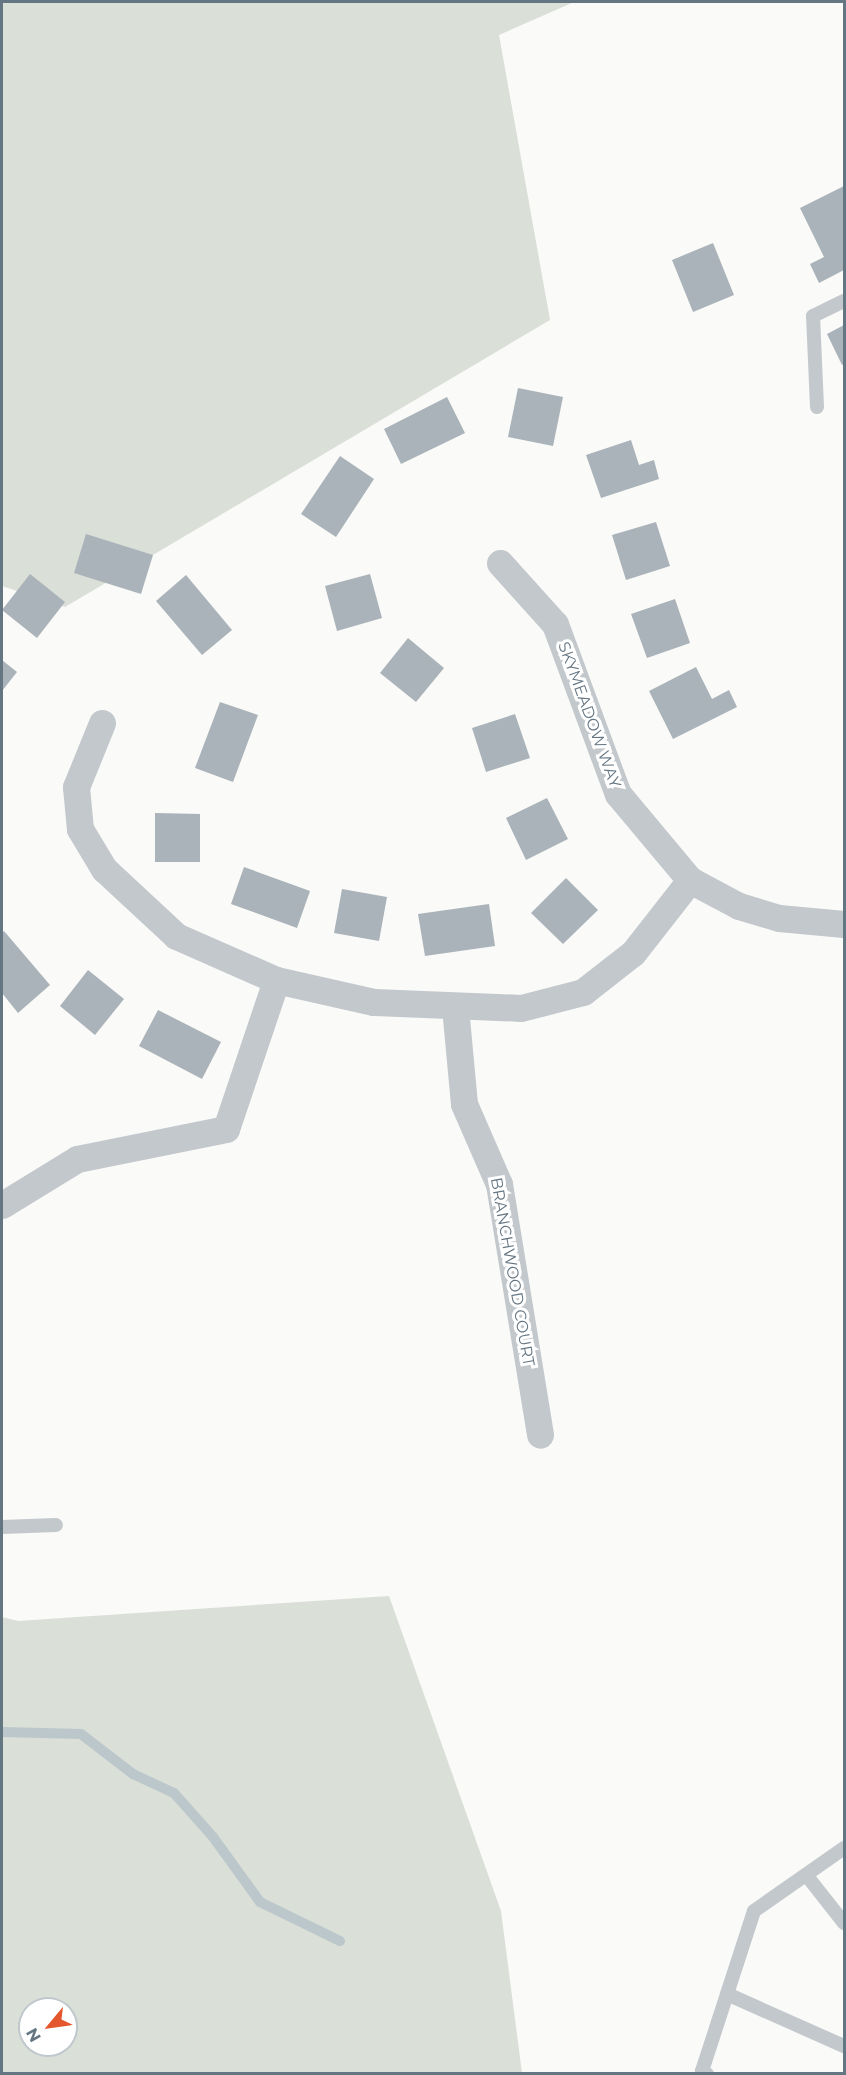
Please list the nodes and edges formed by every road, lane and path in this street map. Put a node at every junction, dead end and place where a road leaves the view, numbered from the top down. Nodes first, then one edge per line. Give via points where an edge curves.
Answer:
1 (844, 301) edge
2 (818, 407) dead end
3 (500, 563) dead end
4 (102, 723) dead end
5 (690, 880) junction
6 (844, 924) edge
7 (276, 980) junction
8 (454, 1007) junction
9 (2, 1205) edge
10 (540, 1435) dead end
11 (56, 1525) dead end
12 (2, 1527) edge
13 (844, 1848) edge
14 (807, 1876) junction
15 (844, 1923) edge
16 (727, 1994) junction
17 (844, 2046) edge
18 (706, 2073) edge

1 - 2 lane via 813,316
3 - 5 street, SKYMEADOW WAY via 555,624 618,794
4 - 7 street via 75,786 80,829 104,869 176,936
5 - 6 street, SKYMEADOW WAY via 739,906 779,918
5 - 8 street via 633,953 583,992 521,1008
7 - 8 street via 374,1002
7 - 9 street via 226,1129 77,1159
8 - 10 street, BRANCHWOOD COURT via 464,1104 499,1184
11 - 12 lane
13 - 14 lane
14 - 15 lane
14 - 16 lane via 754,1911
16 - 17 lane
16 - 18 lane via 702,2071

